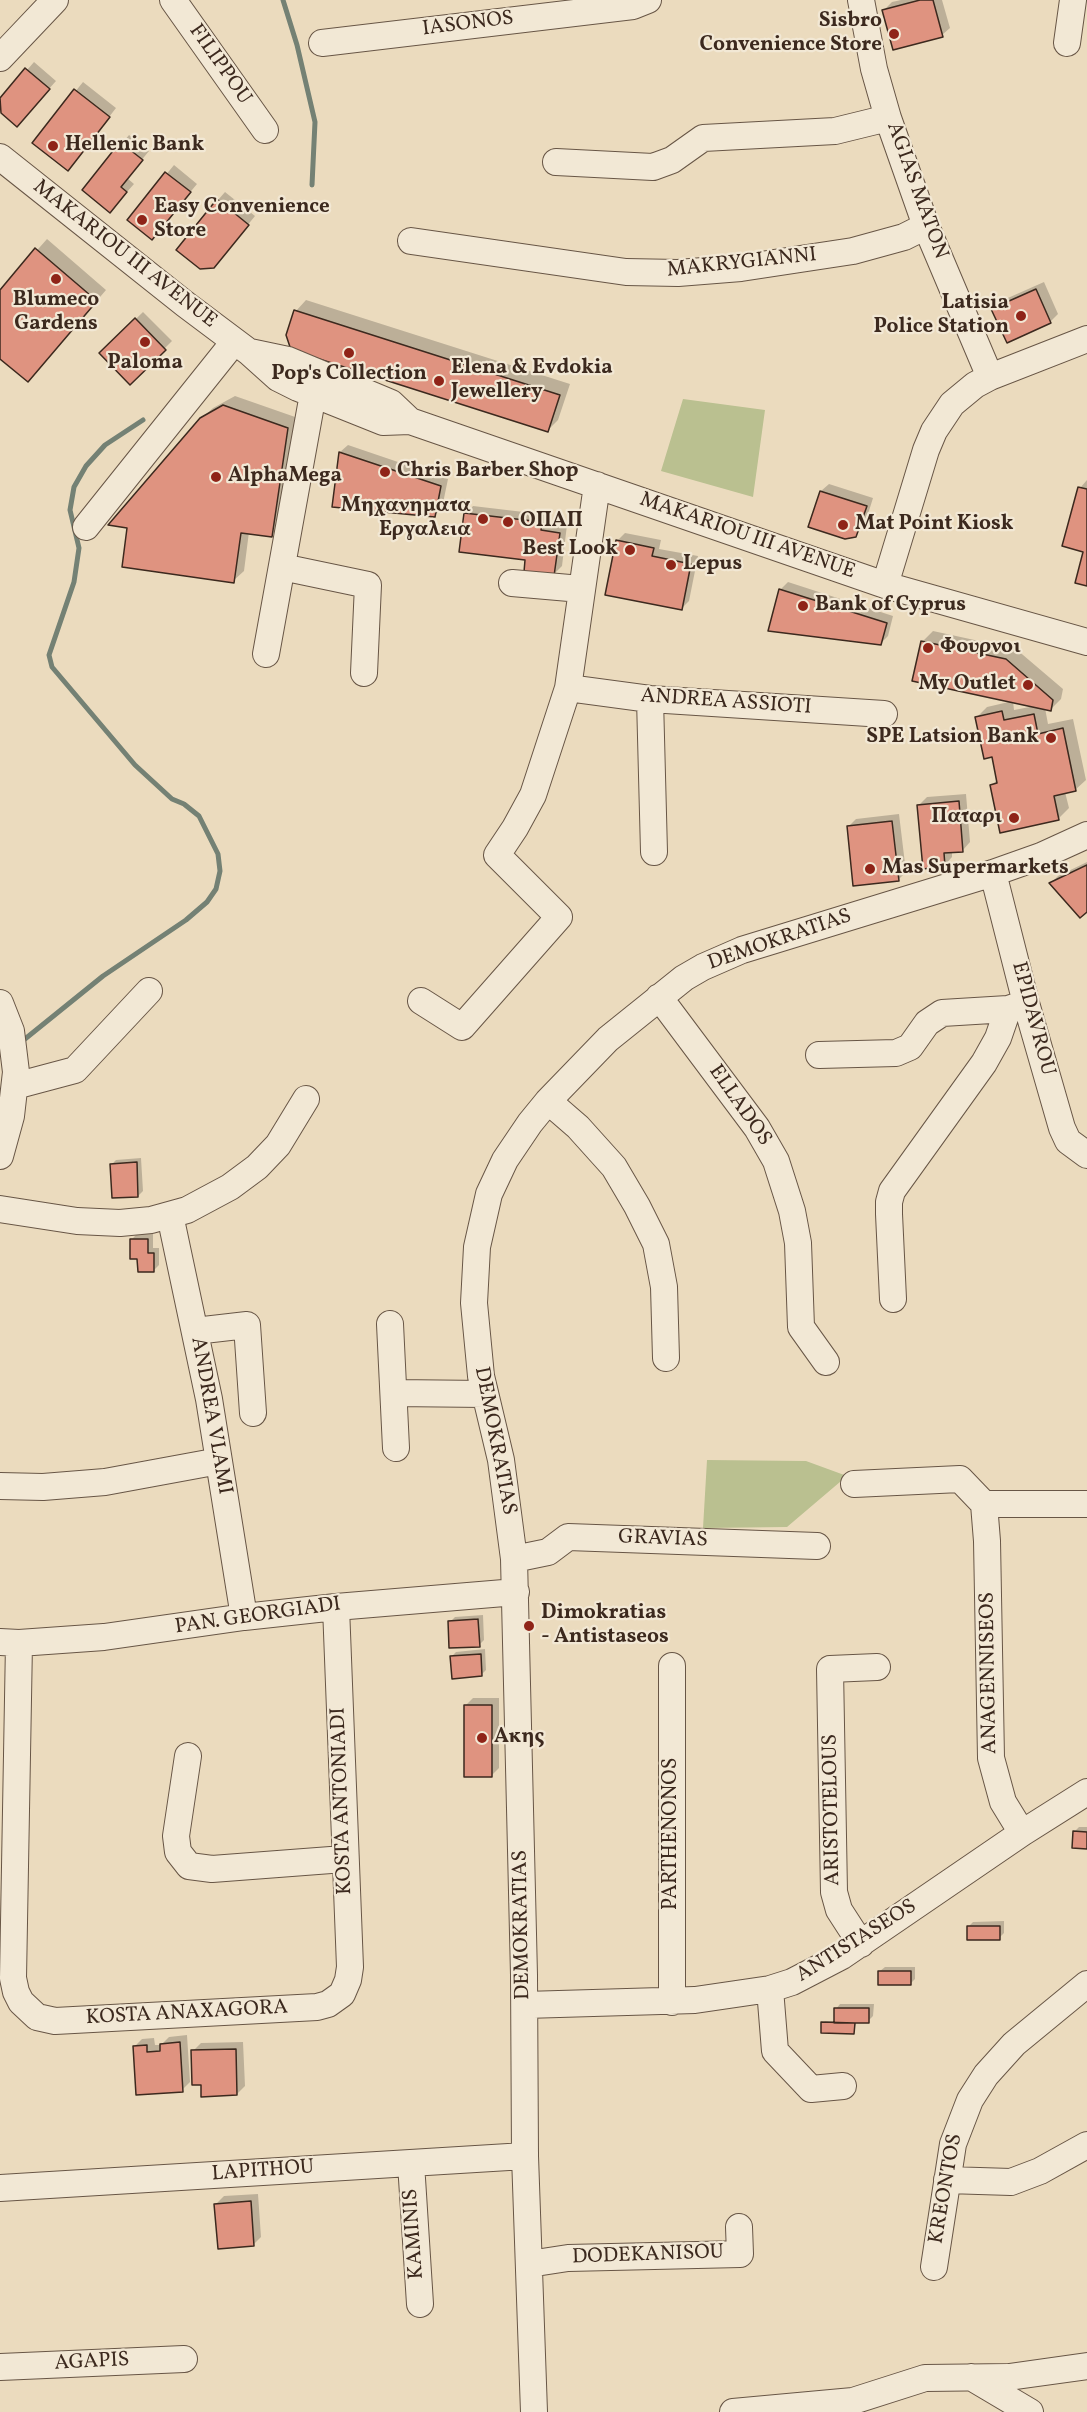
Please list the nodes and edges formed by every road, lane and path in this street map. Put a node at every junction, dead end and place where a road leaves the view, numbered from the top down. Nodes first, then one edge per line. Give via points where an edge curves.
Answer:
1 (55, 0) edge
2 (173, 0) edge
3 (648, 0) edge
4 (861, 0) edge
5 (1073, 0) edge
6 (505, 10) edge
7 (322, 43) dead end
8 (1067, 43) dead end
9 (0, 58) edge
10 (888, 118) junction
11 (265, 130) dead end
12 (0, 157) edge
13 (556, 162) dead end
14 (926, 226) junction
15 (411, 241) dead end
16 (1087, 339) edge
17 (242, 347) junction
18 (990, 376) junction
19 (313, 394) junction
20 (410, 421) junction
21 (597, 485) junction
22 (86, 527) dead end
23 (282, 567) junction
24 (512, 583) dead end
25 (885, 585) junction
26 (581, 589) junction
27 (1087, 642) edge
28 (266, 654) dead end
29 (364, 673) dead end
30 (568, 688) junction
31 (650, 699) junction
32 (884, 714) dead end
33 (1087, 836) edge
34 (654, 852) dead end
35 (993, 873) junction
36 (149, 991) dead end
37 (659, 997) junction
38 (421, 1001) dead end
39 (0, 1003) edge
40 (1017, 1006) junction
41 (819, 1055) dead end
42 (15, 1086) junction
43 (306, 1099) dead end
44 (548, 1101) junction
45 (1087, 1155) edge
46 (0, 1156) edge
47 (0, 1209) edge
48 (170, 1215) junction
49 (893, 1299) dead end
50 (390, 1324) dead end
51 (195, 1331) junction
52 (666, 1358) dead end
53 (826, 1362) dead end
54 (394, 1394) junction
55 (485, 1394) junction
56 (253, 1413) dead end
57 (396, 1448) dead end
58 (219, 1461) junction
59 (854, 1484) dead end
60 (0, 1486) edge
61 (1087, 1503) edge
62 (984, 1504) junction
63 (817, 1546) dead end
64 (514, 1559) junction
65 (516, 1592) junction
66 (336, 1607) junction
67 (244, 1617) junction
68 (9, 1642) edge
69 (672, 1666) dead end
70 (877, 1667) dead end
71 (188, 1756) dead end
72 (1087, 1792) edge
73 (1022, 1833) junction
74 (344, 1858) junction
75 (6, 1912) edge
76 (861, 1944) junction
77 (1087, 1984) edge
78 (770, 1989) junction
79 (342, 1994) joint
80 (672, 2002) junction
81 (525, 2005) junction
82 (843, 2086) dead end
83 (1087, 2145) edge
84 (525, 2156) junction
85 (411, 2163) junction
86 (947, 2180) junction
87 (0, 2188) edge
88 (739, 2227) dead end
89 (529, 2264) junction
90 (934, 2267) dead end
91 (420, 2304) dead end
92 (184, 2359) dead end
93 (1087, 2366) edge
94 (0, 2367) edge
95 (971, 2377) junction
96 (854, 2406) edge
97 (534, 2412) edge
98 (733, 2412) edge
99 (1030, 2412) edge

1 - 9 street
2 - 11 street, FILIPPOU
3 - 6 street, IASONOS via 633,6
4 - 10 street, AGIAS MATON
5 - 8 street
6 - 7 street, IASONOS
10 - 13 street via 835,131 703,138 672,160 653,167
10 - 14 street, AGIAS MATON
12 - 17 street, MAKARIOU III AVENUE
14 - 15 street, MAKRYGIANNI via 904,237 854,250 741,268 678,273 626,272
14 - 18 street, AGIAS MATON
16 - 18 street
17 - 19 street, MAKARIOU III AVENUE via 278,378
17 - 20 street, MAKARIOU III AVENUE via 288,360 391,404
17 - 22 street
18 - 25 street via 952,404 934,431
19 - 20 street, MAKARIOU III AVENUE via 383,422
19 - 23 street
20 - 21 street, MAKARIOU III AVENUE
21 - 25 street, MAKARIOU III AVENUE
21 - 26 street
23 - 28 street
23 - 29 street via 368,585
24 - 26 street
25 - 27 street, MAKARIOU III AVENUE
26 - 30 street
30 - 31 street, ANDREA ASSIOTI
30 - 38 street via 533,795 497,855 559,916 462,1027
31 - 32 street, ANDREA ASSIOTI
31 - 34 street
33 - 35 street, DEMOKRATIAS
35 - 37 street, DEMOKRATIAS via 725,957 684,978
35 - 40 street, EPIDAVROU
36 - 42 street via 75,1070
37 - 44 street, DEMOKRATIAS via 608,1040
37 - 53 street, ELLADOS via 758,1128 776,1161 798,1243 801,1327
39 - 42 street via 11,1031
40 - 41 street via 942,1013 927,1023 910,1047 896,1053
40 - 45 street, EPIDAVROU via 1062,1128 1073,1146
40 - 49 street via 984,1063 892,1191 889,1214
42 - 46 street
43 - 48 street via 278,1144 257,1167 217,1195
44 - 52 street via 614,1167 656,1244 664,1287
44 - 55 street, DEMOKRATIAS via 495,1177 479,1230 474,1303
47 - 48 street via 100,1222 139,1222
48 - 51 street, ANDREA VLAMI
50 - 54 street
51 - 56 street via 247,1325
51 - 58 street, ANDREA VLAMI
54 - 55 street
54 - 57 street
55 - 64 street, DEMOKRATIAS via 501,1460
58 - 60 street via 105,1482
58 - 67 street, ANDREA VLAMI
59 - 62 street via 960,1479
61 - 62 street
62 - 73 street, ANAGENNISEOS via 991,1758 1004,1802
63 - 64 street, GRAVIAS via 568,1537 548,1552
64 - 65 street, DEMOKRATIAS
65 - 66 street, PAN. GEORGIADI
65 - 81 street, DEMOKRATIAS
66 - 67 street, PAN. GEORGIADI
66 - 74 street, KOSTA ANTONIADI
67 - 68 street, PAN. GEORGIADI via 104,1637
68 - 75 street
69 - 80 street, PARTHENONOS
70 - 76 street, ARISTOTELOUS via 830,1669 834,1892 839,1910
71 - 74 street via 176,1836 178,1851 189,1866 212,1869
72 - 73 street, ANTISTASEOS
73 - 76 street, ANTISTASEOS
74 - 79 street, KOSTA ANTONIADI via 350,1967
75 - 79 street, KOSTA ANAXAGORA via 14,1985 21,2002 41,2019 310,2008 328,2004
76 - 78 street, ANTISTASEOS via 803,1977
77 - 86 street, KREONTOS via 1014,2044 981,2081 959,2126
78 - 80 street, ANTISTASEOS
78 - 82 street via 776,2051 811,2089
80 - 81 street, ANTISTASEOS
81 - 84 street, DEMOKRATIAS
83 - 86 street via 1011,2182
84 - 85 street, LAPITHOU
84 - 89 street, DEMOKRATIAS
85 - 87 street, LAPITHOU
85 - 91 street, KAMINIS
86 - 90 street, KREONTOS
88 - 89 street, DODEKANISOU via 740,2253 568,2258
89 - 97 street, DEMOKRATIAS
92 - 94 street, AGAPIS
93 - 95 street via 1008,2377
95 - 96 street via 925,2378
95 - 99 street
96 - 98 street

